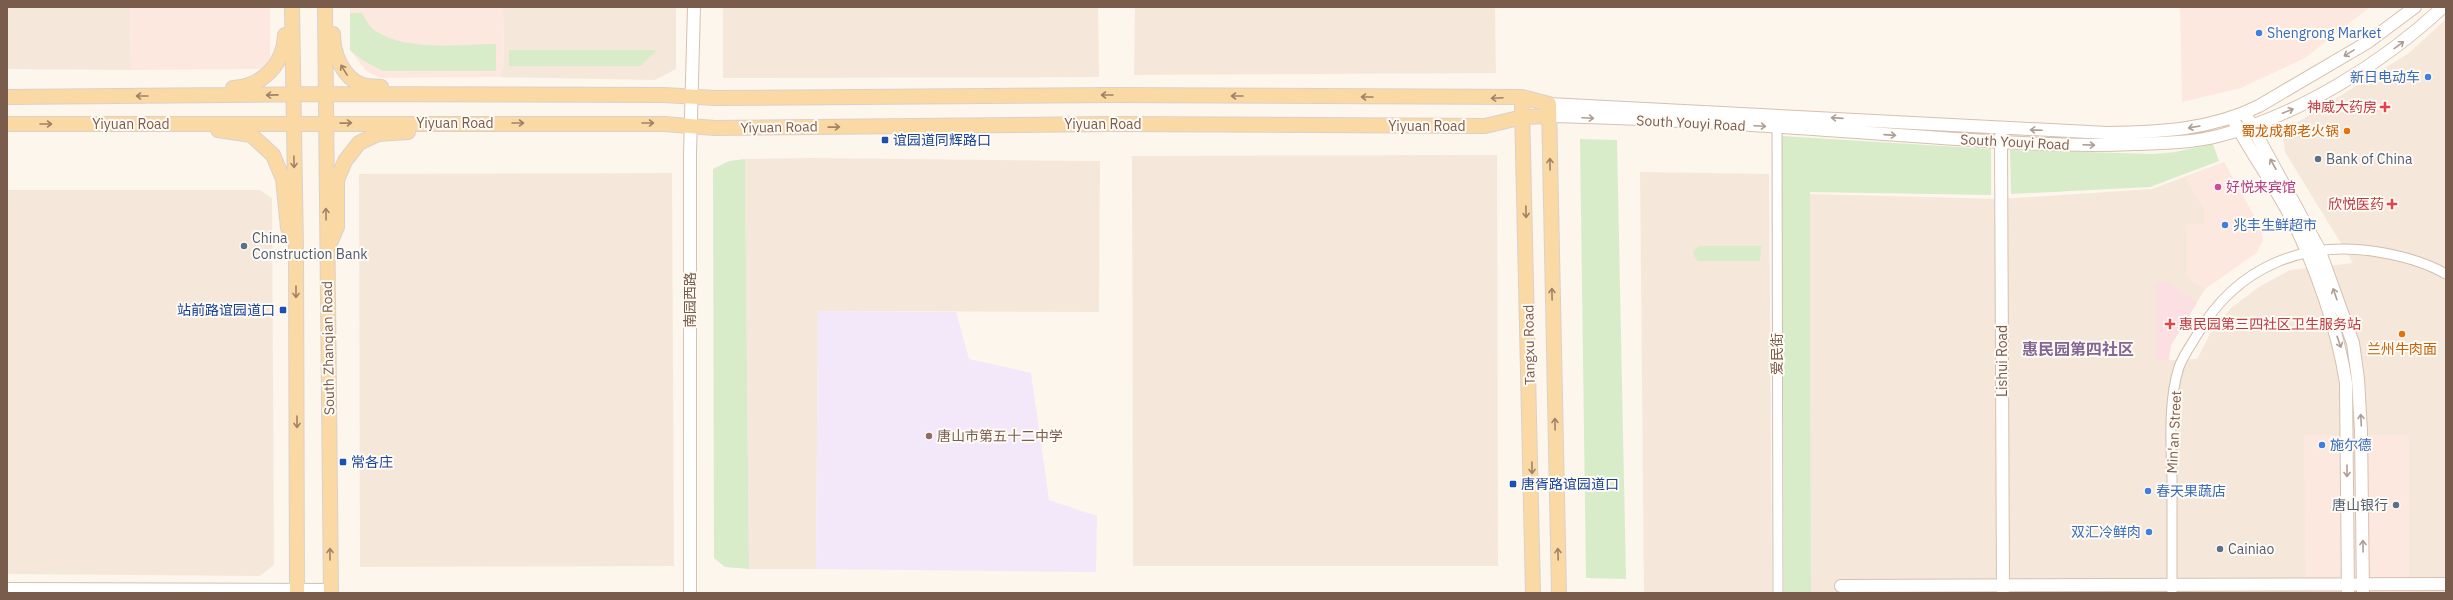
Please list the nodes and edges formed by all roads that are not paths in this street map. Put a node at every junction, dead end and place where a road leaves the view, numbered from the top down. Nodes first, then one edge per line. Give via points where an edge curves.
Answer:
1 (286, 7) edge
2 (292, 7) edge
3 (325, 7) edge
4 (332, 7) edge
5 (694, 7) edge
6 (2415, 7) edge
7 (2443, 7) edge
8 (293, 94) junction
9 (325, 94) junction
10 (446, 95) junction
11 (188, 96) junction
12 (7, 97) edge
13 (693, 97) junction
14 (1522, 97) junction
15 (1549, 110) junction
16 (2245, 113) junction
17 (1523, 117) junction
18 (2232, 117) junction
19 (1777, 121) junction
20 (293, 123) junction
21 (325, 123) junction
22 (445, 123) junction
23 (7, 124) edge
24 (188, 124) junction
25 (692, 126) junction
26 (2252, 126) junction
27 (2001, 128) junction
28 (2239, 130) junction
29 (2001, 142) junction
30 (296, 249) junction
31 (2319, 249) junction
32 (327, 251) junction
33 (2307, 252) junction
34 (2446, 274) edge
35 (2446, 584) edge
36 (1841, 586) dead end
37 (7, 589) edge
38 (2003, 589) edge
39 (2172, 589) edge
40 (2348, 589) edge
41 (2363, 589) edge
42 (297, 591) edge
43 (330, 591) edge
44 (690, 593) edge
45 (1533, 593) edge
46 (1559, 593) edge
47 (1778, 593) edge

1 - 11 main road via 285,46 274,68 258,82 247,87
2 - 8 main road
3 - 9 main road, South Zhanqian Road
10 -> 4 main road via 427,90 362,85 348,76 333,48
5 - 13 main road, 南园西路
6 -> 16 main road, South Youyi Road via 2368,42
26 -> 7 main road, South Youyi Road via 2298,107 2376,61 2421,28
8 - 9 main road, Yiyuan Road
8 -> 11 main road, Yiyuan Road
8 - 20 main road
9 - 10 main road, Yiyuan Road
9 - 21 main road, South Zhanqian Road
10 - 13 main road, Yiyuan Road
11 -> 12 main road, Yiyuan Road
14 -> 13 main road, Yiyuan Road
13 - 25 main road, 南园西路
14 - 15 main road, Yiyuan Road
14 - 17 main road, Tangxu Road
15 - 17 main road, Yiyuan Road
15 - 19 main road, South Youyi Road
46 -> 15 main road, Tangxu Road
16 - 18 main road, South Youyi Road
16 - 26 main road
25 -> 17 main road, Yiyuan Road via 1485,126
17 -> 45 main road, Tangxu Road
18 -> 27 main road, South Youyi Road via 2195,128 2156,132 2107,133
18 - 28 main road
27 -> 19 main road, South Youyi Road
19 -> 29 main road, South Youyi Road
19 - 47 street, 爱民街
20 - 21 main road, Yiyuan Road
20 - 24 main road, Yiyuan Road
20 -> 30 main road
21 -> 22 main road, Yiyuan Road
32 -> 21 main road, South Zhanqian Road
22 -> 25 main road, Yiyuan Road
22 - 32 main road via 424,131 378,134 359,143 345,161 337,180 337,226
23 -> 24 main road, Yiyuan Road
24 - 30 main road via 251,135 273,155 283,179 286,224
25 - 44 main road, 南园西路
26 - 28 main road, South Youyi Road
31 -> 26 main road
27 - 29 main road, Lishui Road
29 -> 28 main road, South Youyi Road via 2106,146 2169,143
28 - 33 main road via 2294,223
29 - 38 main road, Lishui Road
30 -> 42 main road
31 - 33 street, Min'an Street
31 - 34 street, Min'an Street via 2372,250 2405,257
41 -> 31 main road via 2358,379 2353,343
43 -> 32 main road, South Zhanqian Road
33 - 39 street, Min'an Street via 2280,259 2235,287 2203,324 2179,367 2173,398 2171,434
33 -> 40 main road via 2341,348 2346,382
35 - 41 main road
36 - 38 main road
37 - 42 main road
38 - 39 main road
39 - 40 main road
40 - 41 main road
42 - 43 main road

